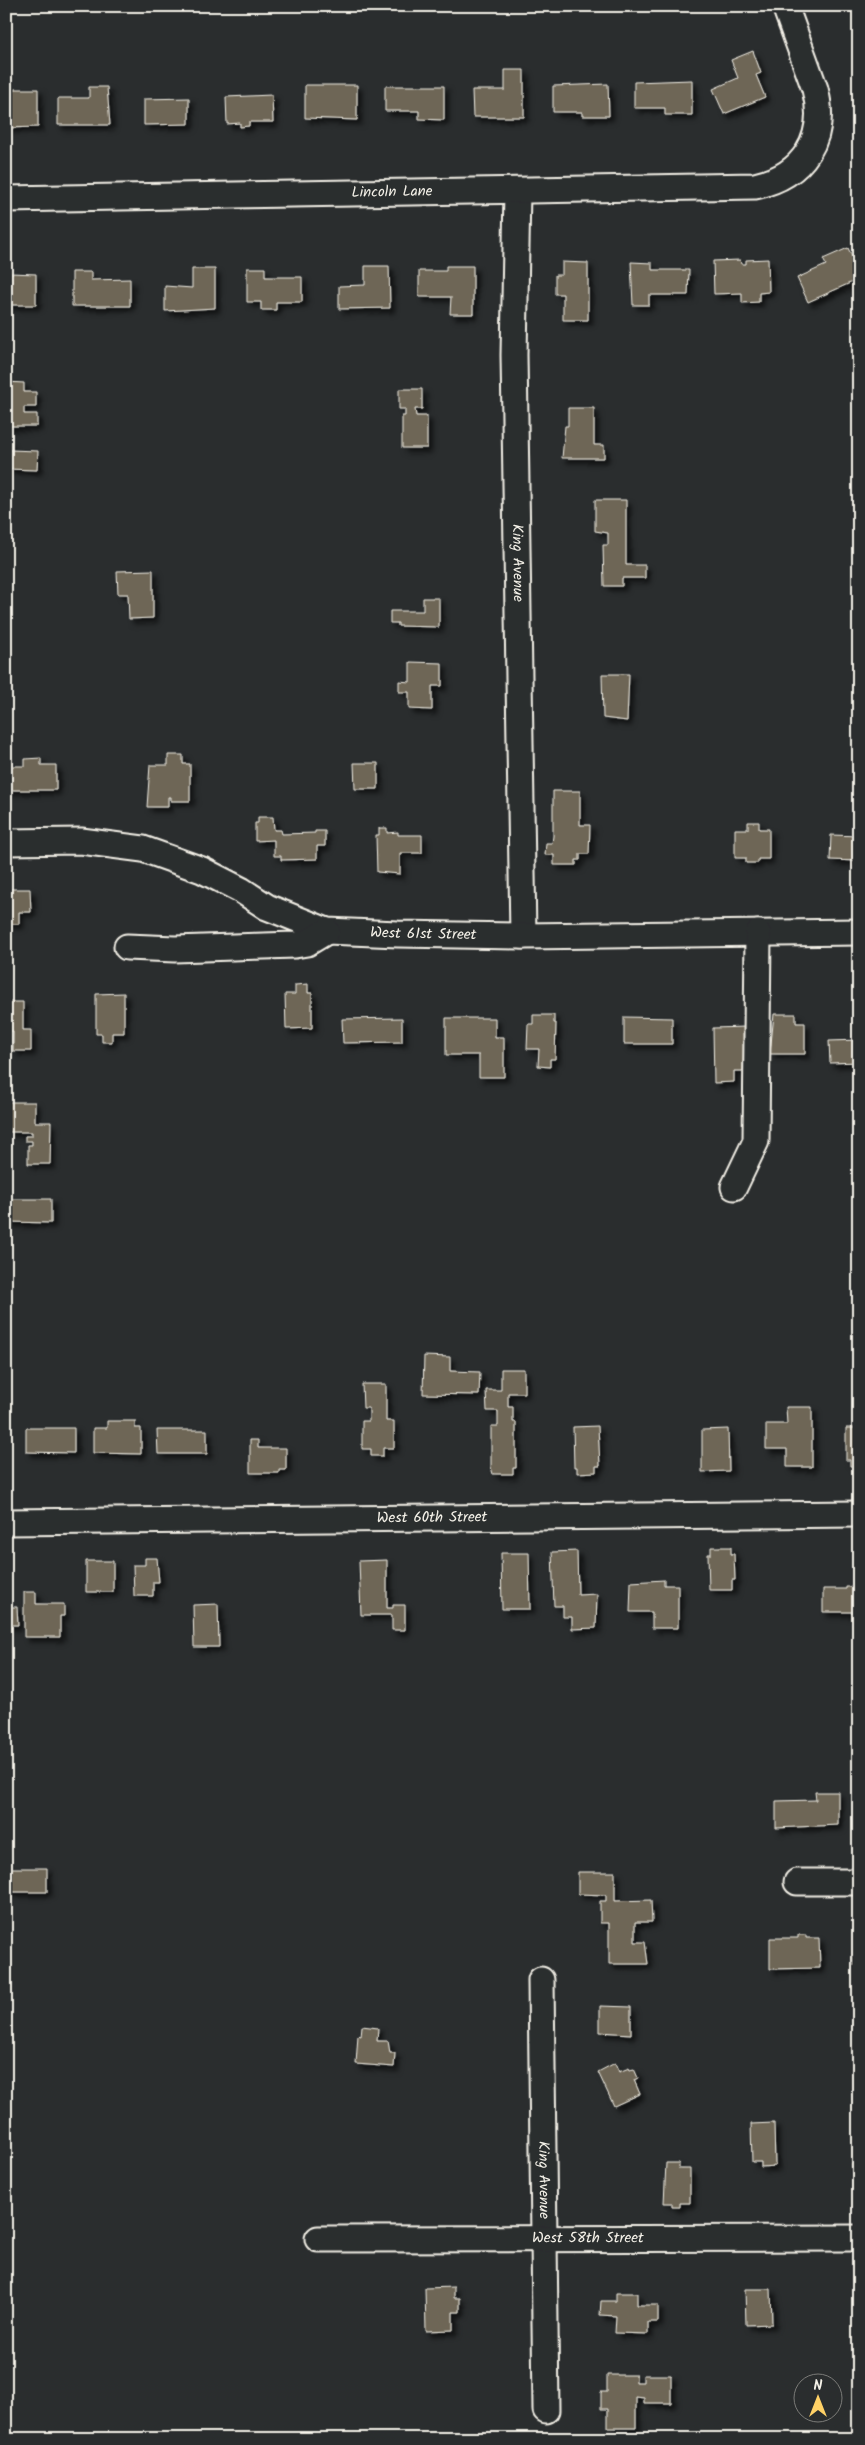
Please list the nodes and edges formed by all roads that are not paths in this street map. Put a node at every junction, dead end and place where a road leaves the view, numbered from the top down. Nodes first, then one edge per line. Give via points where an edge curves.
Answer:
1 (785, 6) edge
2 (518, 191) junction
3 (6, 199) edge
4 (6, 842) edge
5 (327, 931) junction
6 (859, 932) edge
7 (758, 933) junction
8 (523, 936) junction
9 (127, 947) dead end
10 (734, 1187) dead end
11 (859, 1514) edge
12 (6, 1522) edge
13 (797, 1882) dead end
14 (859, 1882) edge
15 (541, 1980) dead end
16 (859, 2238) edge
17 (318, 2239) dead end
18 (544, 2240) junction
19 (546, 2410) dead end

1 - 2 street, Lincoln Lane via 818,102 814,141 794,169 776,180 755,186
2 - 3 street, Lincoln Lane
2 - 8 street, King Avenue via 514,355
4 - 5 street, West 61st Street via 81,841 143,849 202,870 267,907
5 - 8 street, West 61st Street
5 - 9 street via 307,943 295,945 175,949
6 - 7 street, West 61st Street
7 - 8 street, West 61st Street
7 - 10 street via 756,1142
11 - 12 street, West 60th Street
13 - 14 street
15 - 18 street, King Avenue
16 - 18 street, West 58th Street
17 - 18 street, West 58th Street
18 - 19 street, King Avenue

